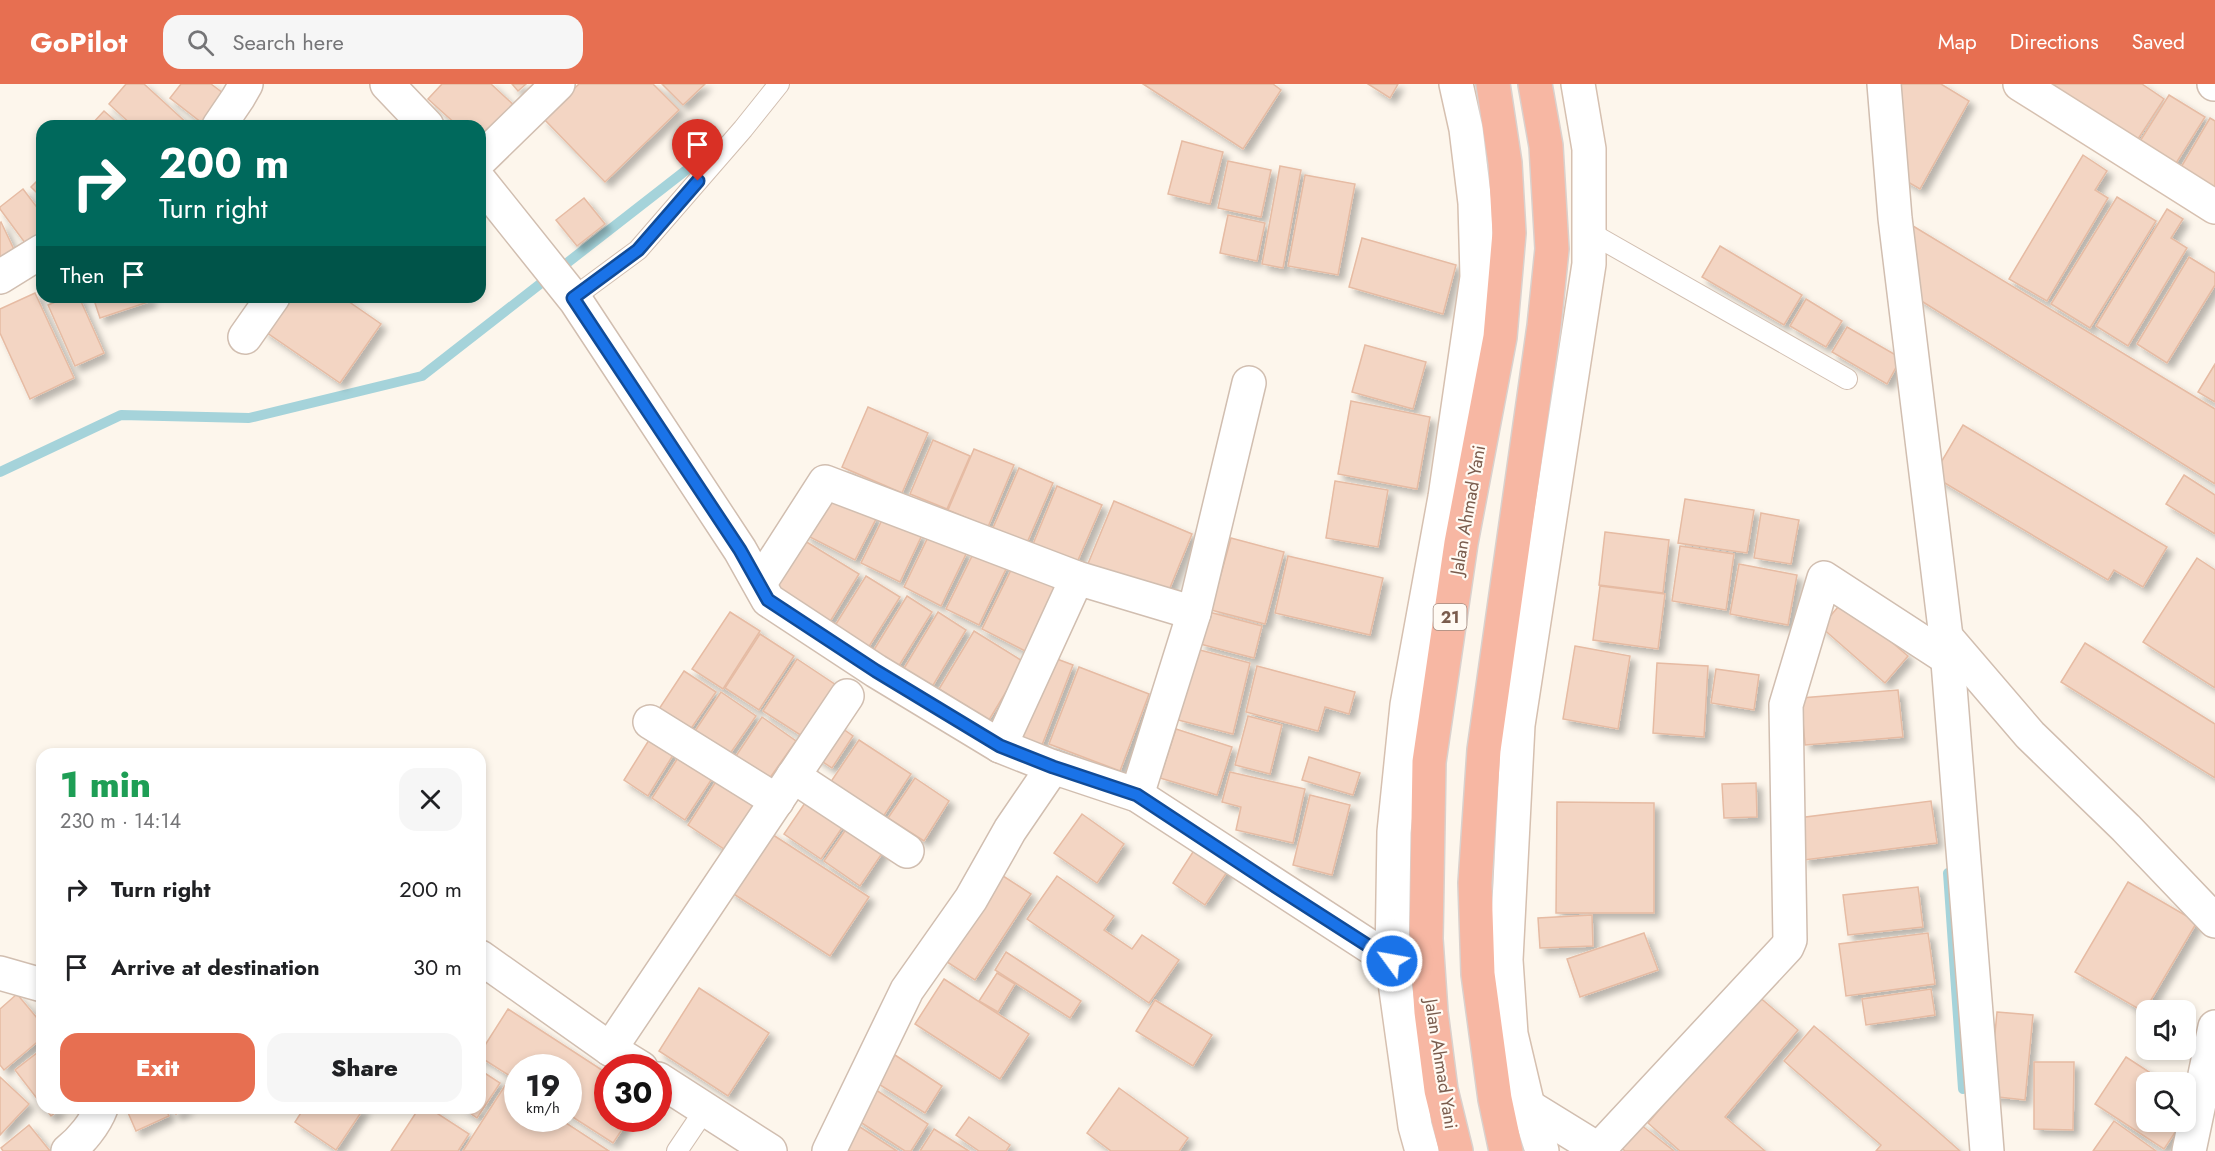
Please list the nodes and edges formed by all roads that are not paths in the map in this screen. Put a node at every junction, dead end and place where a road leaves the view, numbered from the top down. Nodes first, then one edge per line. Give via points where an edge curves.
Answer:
1 (246, 84) edge
2 (558, 84) edge
3 (779, 84) edge
4 (1456, 84) edge
5 (1493, 84) edge
6 (1535, 84) edge
7 (1578, 84) edge
8 (1884, 84) edge
9 (2020, 84) edge
10 (223, 120) edge
11 (486, 154) edge
12 (486, 188) edge
13 (2215, 207) edge
14 (1589, 232) junction
15 (36, 255) edge
16 (0, 277) edge
17 (564, 286) junction
18 (269, 303) edge
19 (246, 337) dead end
20 (1847, 379) dead end
21 (1249, 383) dead end
22 (752, 570) junction
23 (1077, 578) junction
24 (1194, 613) junction
25 (1946, 647) junction
26 (847, 696) dead end
27 (650, 722) dead end
28 (1000, 746) junction
29 (1053, 767) junction
30 (785, 789) junction
31 (1137, 795) junction
32 (907, 851) dead end
33 (2215, 921) edge
34 (486, 961) edge
35 (1392, 961) junction
36 (0, 973) edge
37 (36, 983) edge
38 (2215, 1027) edge
39 (610, 1049) junction
40 (618, 1054) edge
41 (672, 1087) edge
42 (1528, 1106) junction
43 (706, 1108) junction
44 (97, 1114) edge
45 (1600, 1150) edge
46 (68, 1151) edge
47 (677, 1151) edge
48 (770, 1151) edge
49 (829, 1151) edge
50 (1422, 1151) edge
51 (1456, 1151) edge
52 (1506, 1151) edge
53 (1542, 1151) edge
54 (1987, 1151) edge
55 (2189, 1151) edge

1 - 10 street
2 - 11 street
3 - 17 lane via 638,250
4 - 35 street via 1475,203 1478,277 1445,497 1407,705 1395,832
5 - 51 highway, Jalan Ahmad Yani / 21 via 1505,163 1509,232 1500,337 1461,543 1429,762 1427,960 1441,1090
6 - 52 highway via 1546,146 1552,249 1484,750 1475,883 1479,986 1494,1099
7 - 14 street via 1589,149
8 - 25 street via 1895,218
9 - 13 street
12 - 17 street
14 - 20 lane
14 - 42 street via 1589,264 1518,725 1506,960 1511,1034
15 - 16 street
17 - 22 street
18 - 19 street
21 - 24 street
22 - 23 street via 825,482
22 - 28 street via 768,600
23 - 24 street
23 - 28 street
24 - 31 street
25 - 33 street
25 - 45 street via 1824,578 1785,705 1790,940
25 - 54 street
26 - 30 street
27 - 30 street
28 - 29 street
29 - 31 street
29 - 49 street via 1010,830 971,899 908,990
30 - 32 street
30 - 39 street
31 - 35 street
34 - 39 street
35 - 50 street via 1415,1126
36 - 37 street
38 - 55 street
39 - 40 street
41 - 43 street
42 - 45 street
42 - 53 street
43 - 47 lane
43 - 48 street
44 - 46 street

